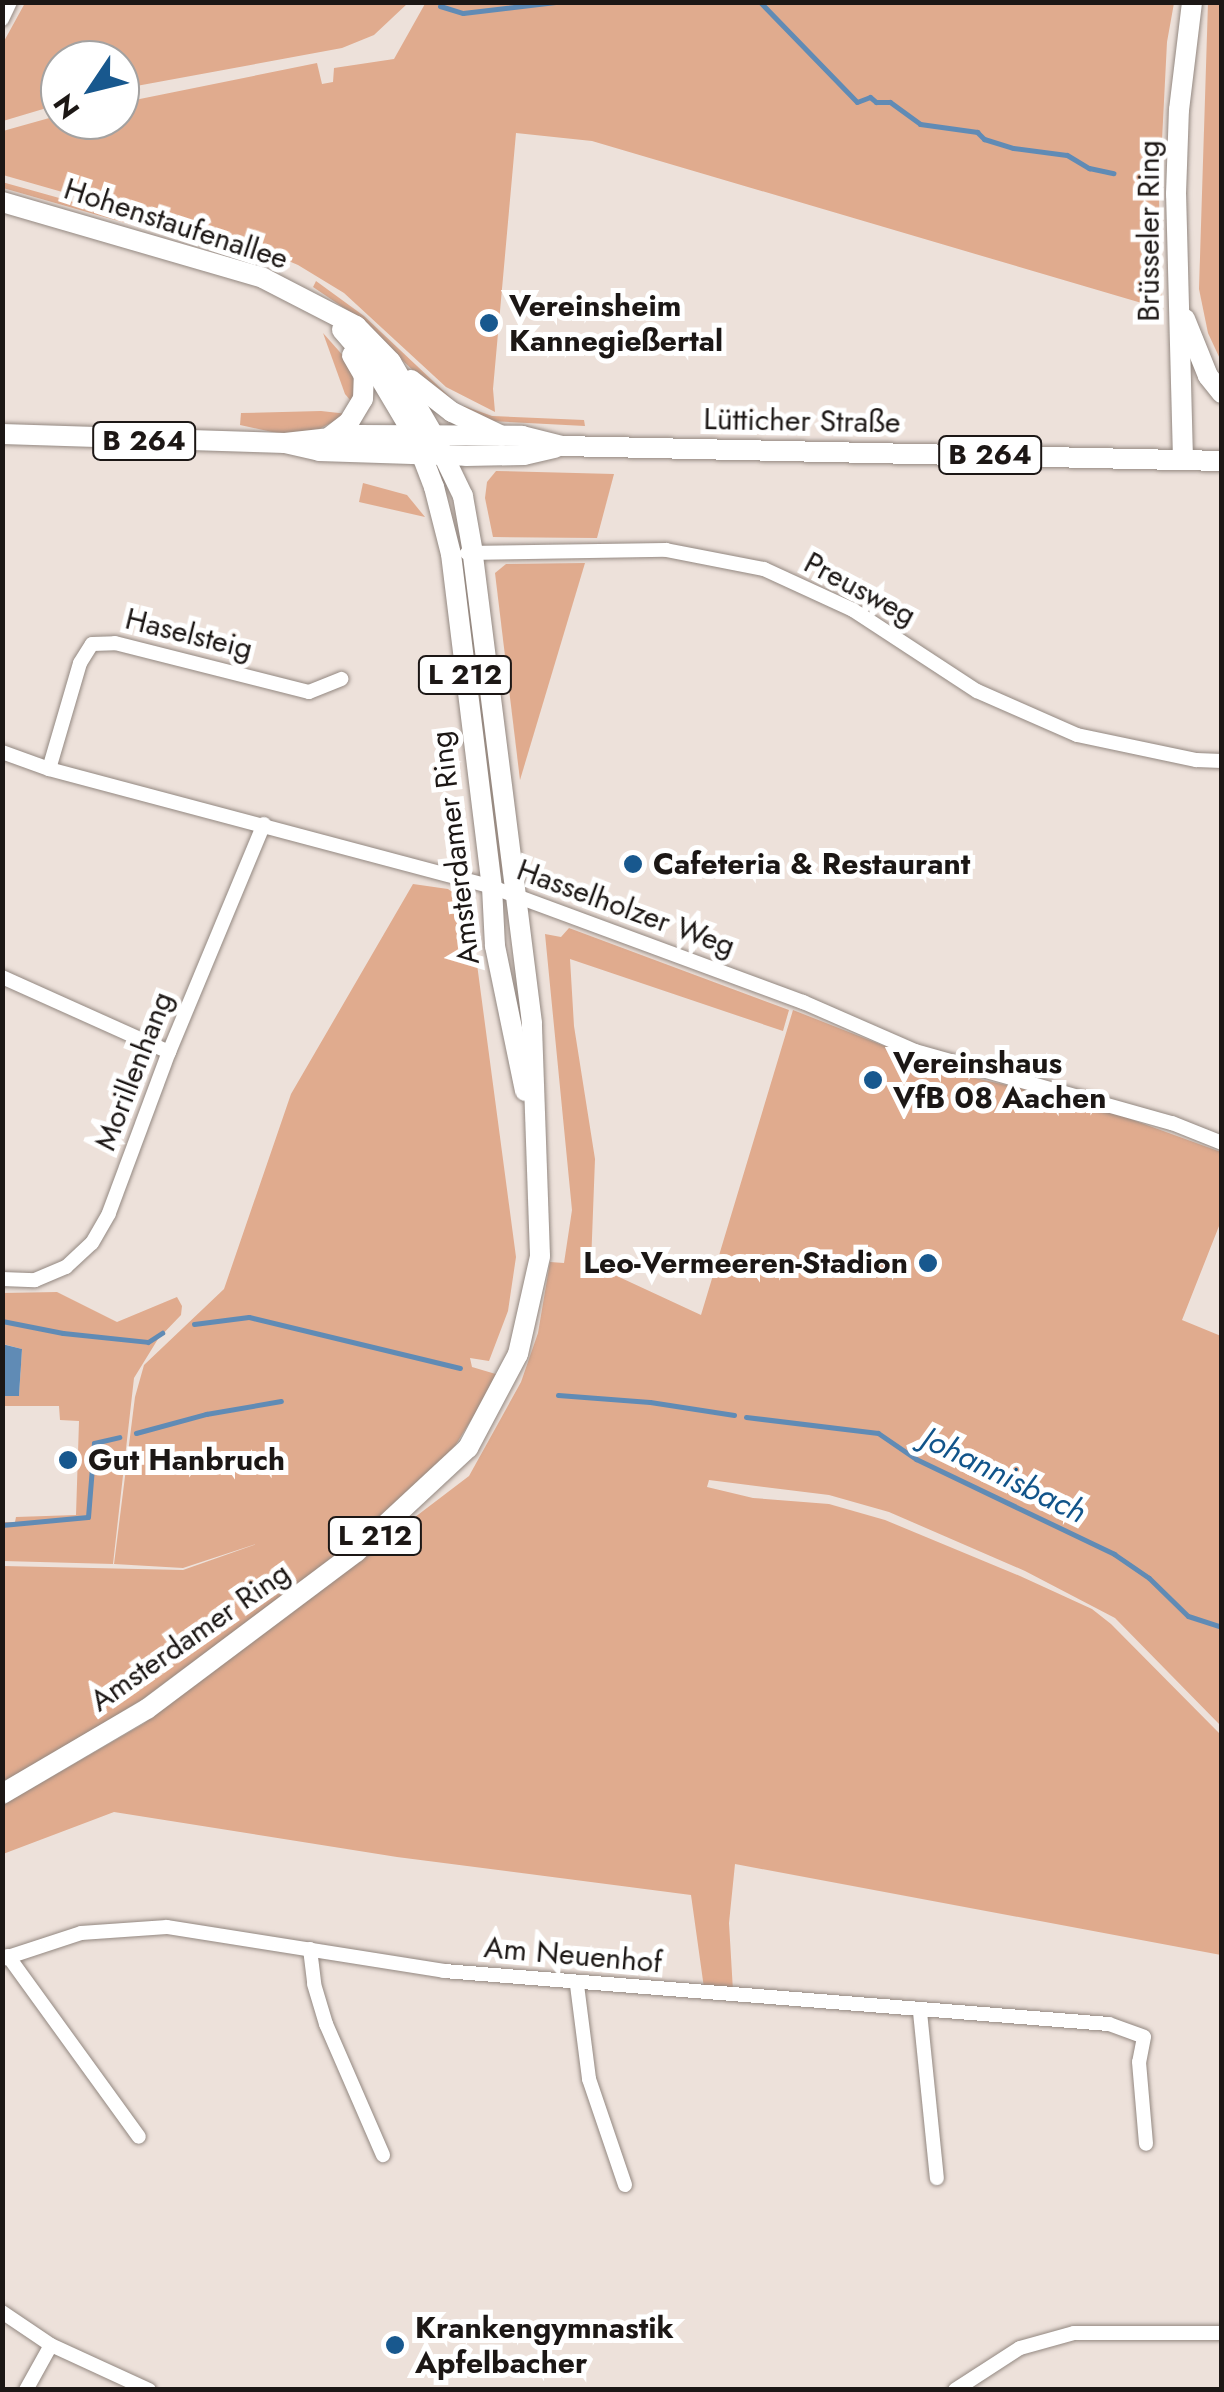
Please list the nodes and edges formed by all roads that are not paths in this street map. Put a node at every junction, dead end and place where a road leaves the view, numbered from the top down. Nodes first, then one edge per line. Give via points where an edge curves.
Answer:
1 (10, 2) edge
2 (1192, 2) edge
3 (2, 19) edge
4 (2, 202) edge
5 (1178, 292) junction
6 (329, 317) junction
7 (391, 362) junction
8 (1222, 393) edge
9 (2, 434) edge
10 (332, 436) junction
11 (502, 436) junction
12 (285, 444) junction
13 (428, 445) junction
14 (562, 446) junction
15 (1183, 460) junction
16 (1222, 460) edge
17 (473, 552) junction
18 (451, 554) junction
19 (341, 678) dead end
20 (2, 752) edge
21 (1222, 761) edge
22 (48, 769) junction
23 (264, 824) junction
24 (492, 887) junction
25 (516, 897) junction
26 (2, 977) edge
27 (170, 1052) junction
28 (536, 1138) junction
29 (1222, 1143) edge
30 (2, 1279) edge
31 (2, 1794) edge
32 (310, 1949) junction
33 (6, 1957) edge
34 (577, 1985) junction
35 (920, 2012) junction
36 (139, 2137) dead end
37 (1146, 2144) dead end
38 (383, 2155) dead end
39 (936, 2178) dead end
40 (626, 2185) dead end
41 (2, 2312) edge
42 (1222, 2333) edge
43 (51, 2345) junction
44 (26, 2390) edge
45 (149, 2390) edge
46 (955, 2390) edge

1 - 3 street
2 - 5 main road, Brüsseler Ring via 1179,110
4 - 6 main road, Hohenstaufenallee via 263,278
5 - 8 main road via 1190,339
5 - 15 main road, Brüsseler Ring
6 - 7 main road, Hohenstaufenallee via 356,326
6 - 10 main road via 365,388 359,410
6 - 13 main road, Hohenstaufenallee via 371,363
7 - 11 main road via 434,401
7 - 13 main road, Hohenstaufenallee
9 - 12 main road, Lütticher Straße / B 264
10 - 12 main road, Lütticher Straße / B 264
10 - 13 main road, Lütticher Straße / B 264
11 - 13 main road, Lütticher Straße / B 264
11 - 14 main road, Lütticher Straße / B 264
12 - 13 main road, Lütticher Straße / B 264 via 319,451
13 - 14 main road, Lütticher Straße / B 264 via 524,454
13 - 17 main road, Amsterdamer Ring / L 212 via 463,496
13 - 18 main road, Amsterdamer Ring / L 212
14 - 15 main road, Lütticher Straße / B 264
15 - 16 main road, Lütticher Straße / B 264
17 - 18 street, Preusweg
17 - 21 street, Preusweg via 666,550 764,569 853,610 977,691 1077,735
17 - 25 main road, Amsterdamer Ring / L 212
18 - 24 main road, Amsterdamer Ring / L 212
19 - 22 street, Haselsteig via 309,692 115,643 92,644 80,663
20 - 22 street, Hasselholzer Weg
22 - 23 street, Hasselholzer Weg
23 - 24 street, Hasselholzer Weg
23 - 27 street, Morillenhang
24 - 25 street, Hasselholzer Weg
24 - 28 main road, Amsterdamer Ring / L 212 via 495,946
25 - 28 main road, Amsterdamer Ring / L 212 via 532,1022
25 - 29 street, Hasselholzer Weg via 803,1002 915,1051
26 - 27 street
27 - 30 street, Morillenhang via 110,1213 92,1243 51,1274
28 - 31 main road, Amsterdamer Ring / L 212 via 540,1256 532,1305 518,1354 468,1448 414,1503 312,1587 147,1709
32 - 33 street, Am Neuenhof via 166,1927 123,1927
32 - 34 street, Am Neuenhof
32 - 38 street via 326,2024
33 - 36 street
34 - 35 street, Am Neuenhof
34 - 40 street via 589,2079
35 - 37 street, Am Neuenhof via 1109,2024 1144,2037
35 - 39 street
41 - 43 street
42 - 46 street via 1074,2333 1020,2348
43 - 44 street
43 - 45 street

